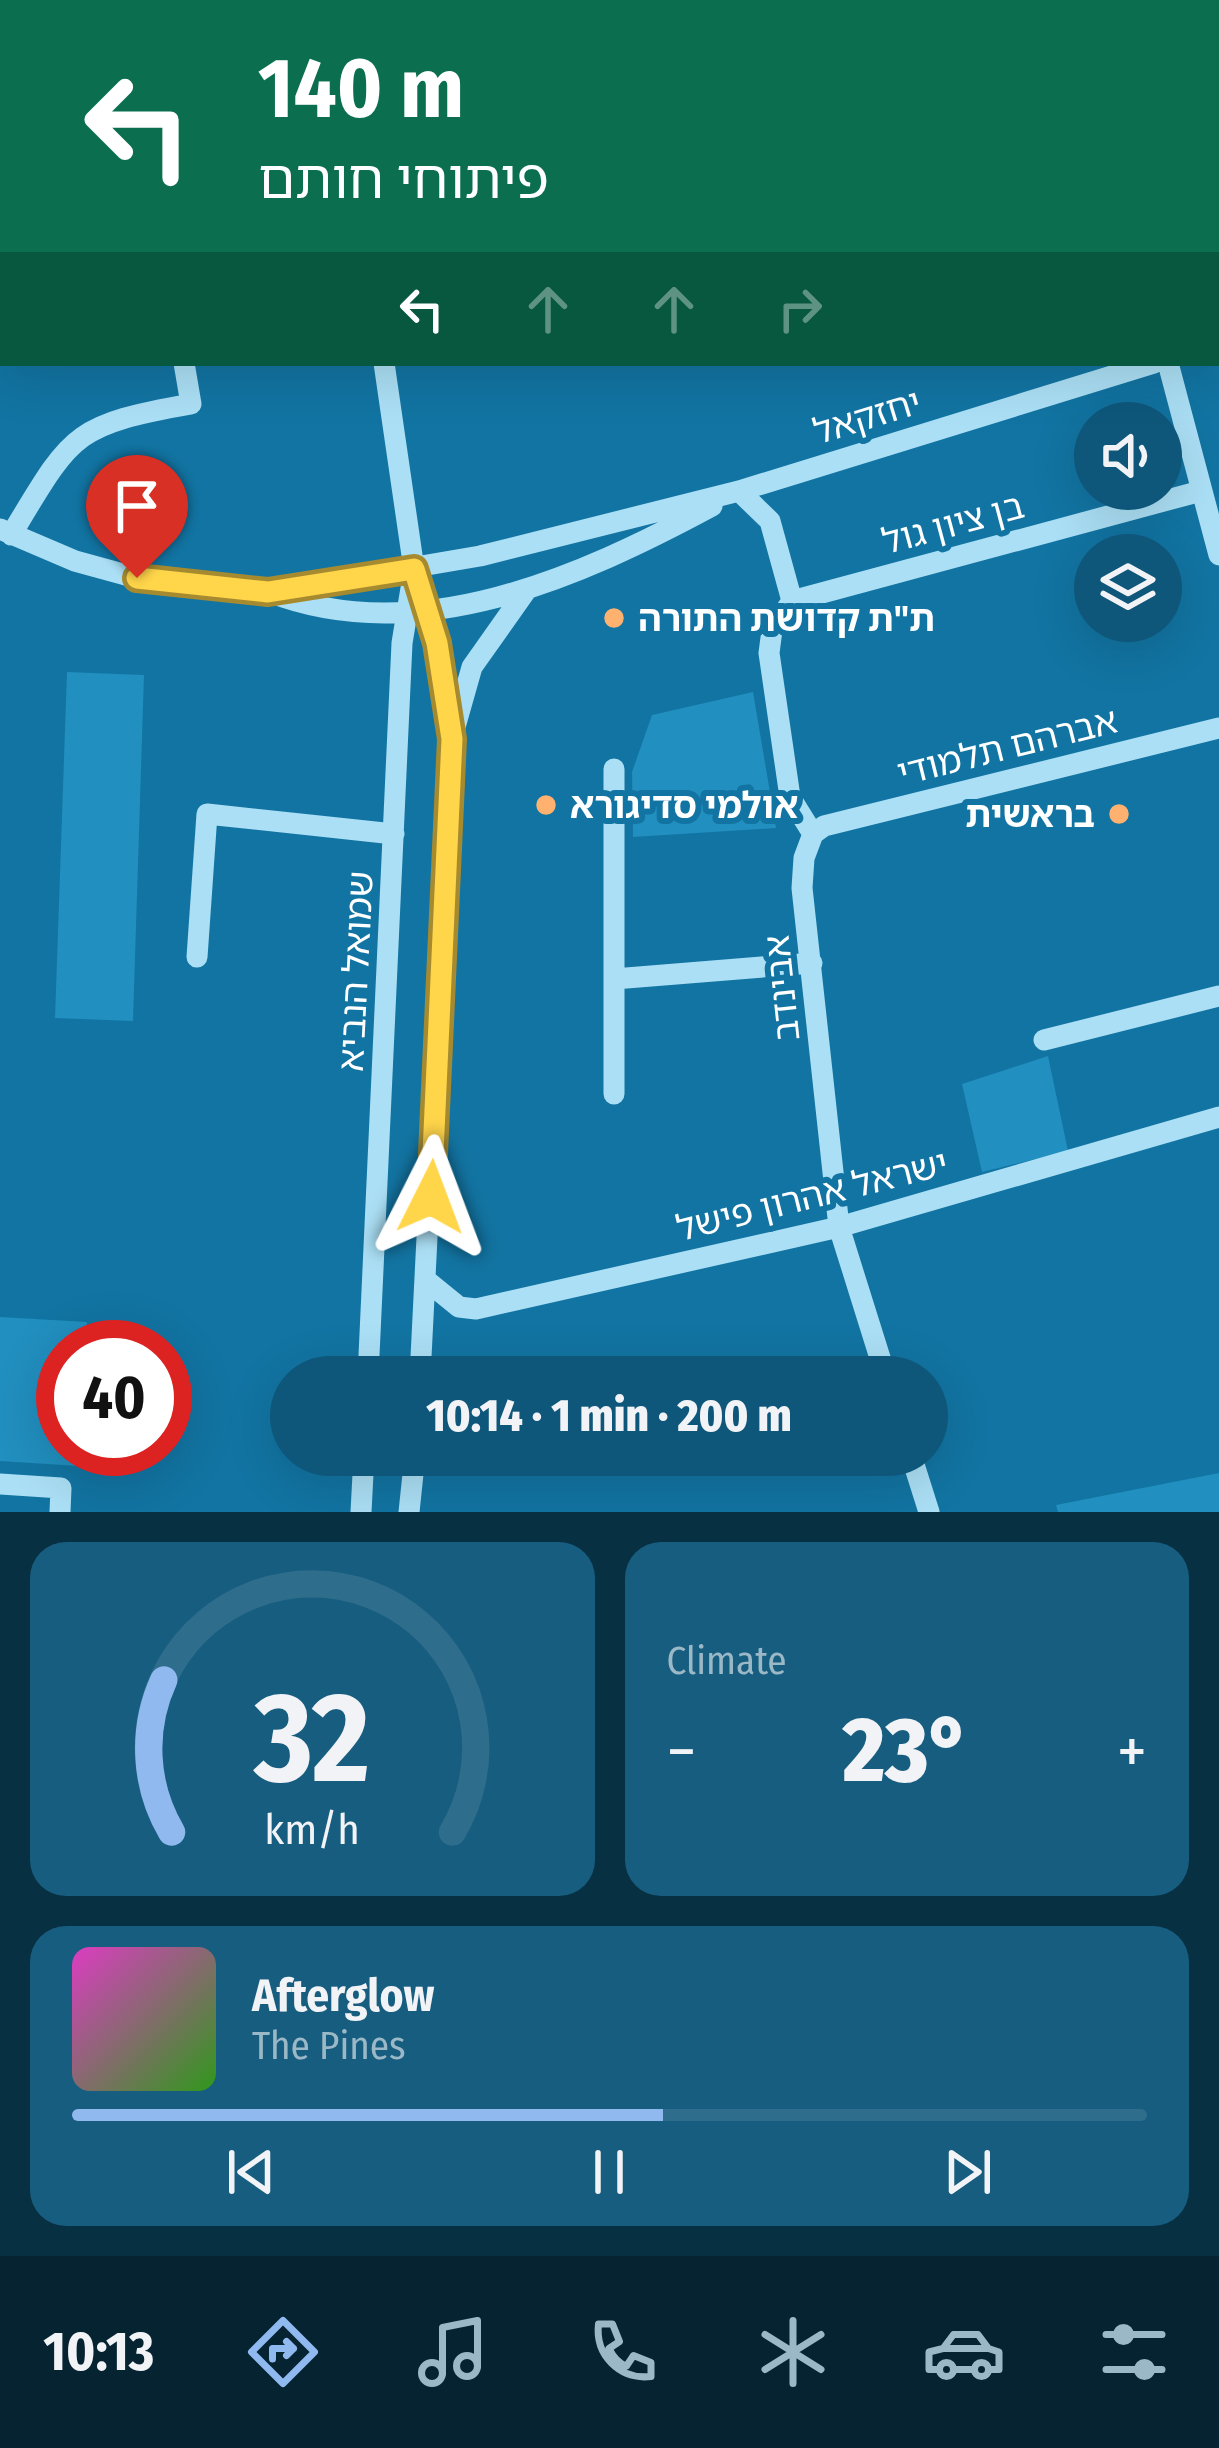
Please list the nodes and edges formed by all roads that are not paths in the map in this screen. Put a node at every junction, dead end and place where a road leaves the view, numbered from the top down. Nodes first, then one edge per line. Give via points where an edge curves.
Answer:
1 (185, 366) edge
2 (383, 366) edge
3 (1144, 366) edge
4 (1169, 366) edge
5 (739, 491) junction
6 (1201, 491) junction
7 (5, 532) edge
8 (1219, 555) edge
9 (414, 569) junction
10 (528, 590) junction
11 (268, 592) junction
12 (792, 601) junction
13 (428, 609) junction
14 (405, 612) junction
15 (1219, 728) edge
16 (452, 739) junction
17 (614, 769) dead end
18 (394, 834) junction
19 (813, 834) junction
20 (197, 957) dead end
21 (812, 963) junction
22 (614, 979) junction
23 (1219, 996) edge
24 (1044, 1040) dead end
25 (614, 1094) dead end
26 (1219, 1117) edge
27 (839, 1227) junction
28 (427, 1281) junction
29 (369, 1356) edge
30 (422, 1356) edge
31 (879, 1356) edge
32 (363, 1476) edge
33 (413, 1476) edge
34 (918, 1476) edge
35 (0, 1484) edge
36 (60, 1512) edge
37 (361, 1512) edge
38 (409, 1512) edge
39 (929, 1512) edge

1 - 7 street via 191,404 84,431 63,448
2 - 9 street, שמואל הנביא
3 - 5 street, יחזקאל
4 - 6 street
5 - 9 street, יחזקאל
5 - 10 street, יחזקאל
5 - 12 street via 770,521
6 - 8 street
6 - 12 street, בן ציון גול
7 - 11 street via 137,578
9 - 11 street, יחזקאל
9 - 13 street, שמואל הנביא
9 - 14 street, שמואל הנביא
10 - 13 street, יחזקאל
10 - 16 street via 472,667
11 - 14 street, יחזקאל via 325,611
12 - 19 street via 772,630 769,653 790,797
13 - 14 street, יחזקאל
13 - 16 street, שמואל הנביא
14 - 18 street, שמואל הנביא
15 - 19 street, אברהם תלמודי
16 - 28 street, שמואל הנביא
17 - 22 street
18 - 20 street via 207,814
18 - 29 street, שמואל הנביא
19 - 21 street, אבינדב via 801,871
21 - 22 street
21 - 27 street, אבינדב
22 - 25 street
23 - 24 street
26 - 27 street, ישראל אהרון פישל
27 - 28 street, ישראל אהרון פישל via 476,1309 459,1307
27 - 31 street, אבינדב
28 - 30 street, שמואל הנביא
32 - 37 street
33 - 38 street
34 - 39 street
35 - 36 street via 61,1488

